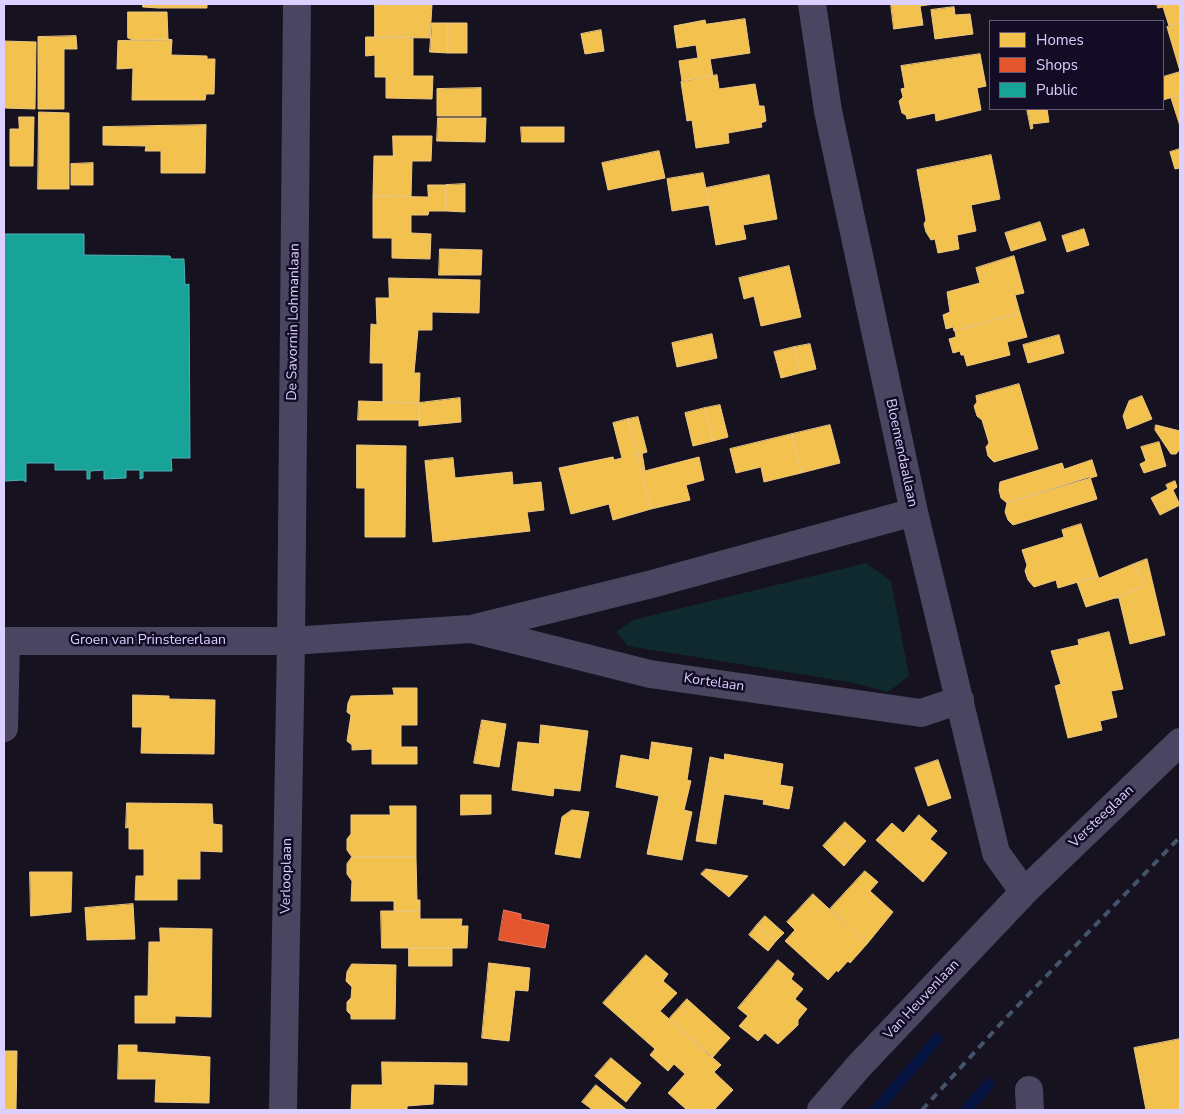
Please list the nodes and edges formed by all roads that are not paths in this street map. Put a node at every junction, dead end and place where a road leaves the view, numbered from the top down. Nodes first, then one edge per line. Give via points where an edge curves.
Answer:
1 (297, 4) edge
2 (812, 4) edge
3 (914, 512) junction
4 (471, 629) junction
5 (5, 641) edge
6 (291, 641) junction
7 (960, 700) junction
8 (4, 728) edge
9 (1180, 742) edge
10 (1024, 892) junction
11 (282, 1110) edge
12 (821, 1110) edge

1 - 6 street, De Savornin Lohmanlaan
2 - 3 street, Bloemendaallaan via 828,111
3 - 4 street, Kortelaan via 652,584
3 - 7 street, Bloemendaallaan
4 - 6 street, Kortelaan
4 - 7 street, Kortelaan via 650,674 921,713
5 - 6 street, Groen van Prinstererlaan
5 - 8 street, Groen van Prinstererlaan
6 - 11 street, Verlooplaan
7 - 10 street, Bloemendaallaan via 996,853
9 - 10 street, Versteeglaan
10 - 12 street, Van Heuvenlaan

